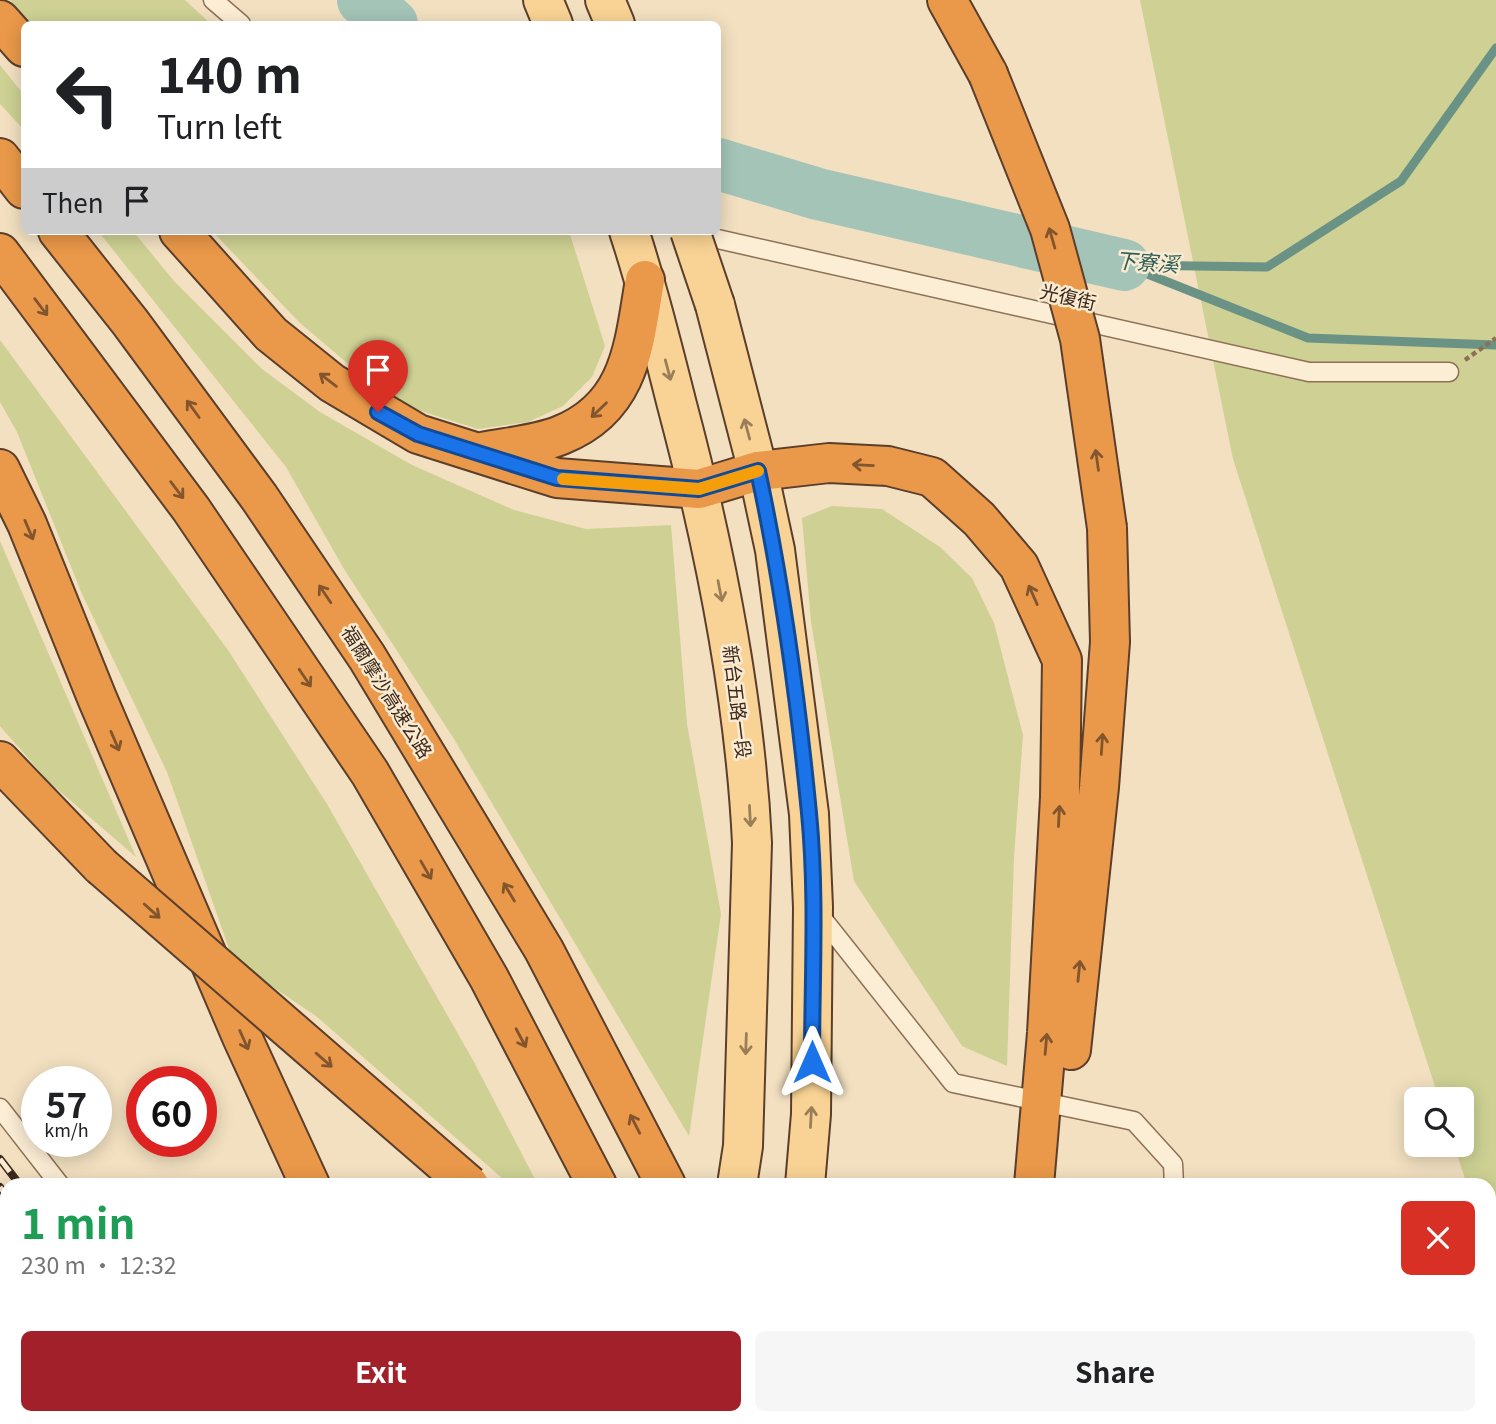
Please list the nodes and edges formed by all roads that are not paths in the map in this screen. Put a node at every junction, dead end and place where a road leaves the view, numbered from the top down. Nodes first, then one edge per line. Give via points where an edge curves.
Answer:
1 (213, 0) edge
2 (543, 0) edge
3 (606, 0) edge
4 (947, 0) edge
5 (0, 20) edge
6 (238, 21) edge
7 (552, 21) edge
8 (614, 21) edge
9 (21, 44) edge
10 (0, 158) edge
11 (21, 185) edge
12 (61, 235) edge
13 (183, 235) edge
14 (630, 235) edge
15 (691, 235) edge
16 (699, 235) edge
17 (0, 253) edge
18 (645, 280) junction
19 (1449, 372) road end
20 (476, 453) junction
21 (0, 469) edge
22 (758, 471) junction
23 (699, 489) junction
24 (0, 761) edge
25 (813, 907) junction
26 (1053, 1104) junction
27 (0, 1108) edge
28 (55, 1178) edge
29 (307, 1178) edge
30 (461, 1178) edge
31 (593, 1178) edge
32 (662, 1178) edge
33 (738, 1178) edge
34 (806, 1178) edge
35 (1036, 1178) edge
36 (1057, 1178) edge
37 (1174, 1178) edge

1 - 6 lane
2 - 7 main road
3 - 8 main road
26 -> 4 highway, bridge via 1099,787 1110,642 1107,528 1080,339 1050,229 988,74
5 - 9 highway
10 - 11 highway
32 -> 12 highway, 福爾摩沙高速公路 via 544,950 367,657 259,497
20 -> 13 highway via 418,434 332,383 271,334
14 - 18 main road, 新台五路一段
22 -> 15 main road, bridge via 715,305
16 - 19 lane, 光復街 via 1309,372
17 -> 31 highway via 191,509 370,773 489,978
18 -> 20 highway via 628,373 595,416 561,436
18 -> 23 main road, 新台五路一段
20 - 23 highway via 557,478
21 -> 29 highway
22 - 23 highway
22 - 25 main road via 775,550 806,786
26 -> 22 highway via 1062,660 1019,566 979,519 932,477 888,466 829,463
23 -> 33 main road, 新台五路一段 via 727,630 751,819 743,1146
24 -> 30 highway, bridge via 101,866
25 - 26 lane via 953,1083
34 -> 25 main road via 811,1114
26 - 35 highway
26 - 36 highway
26 - 37 lane via 1134,1122 1173,1164
27 - 28 lane

